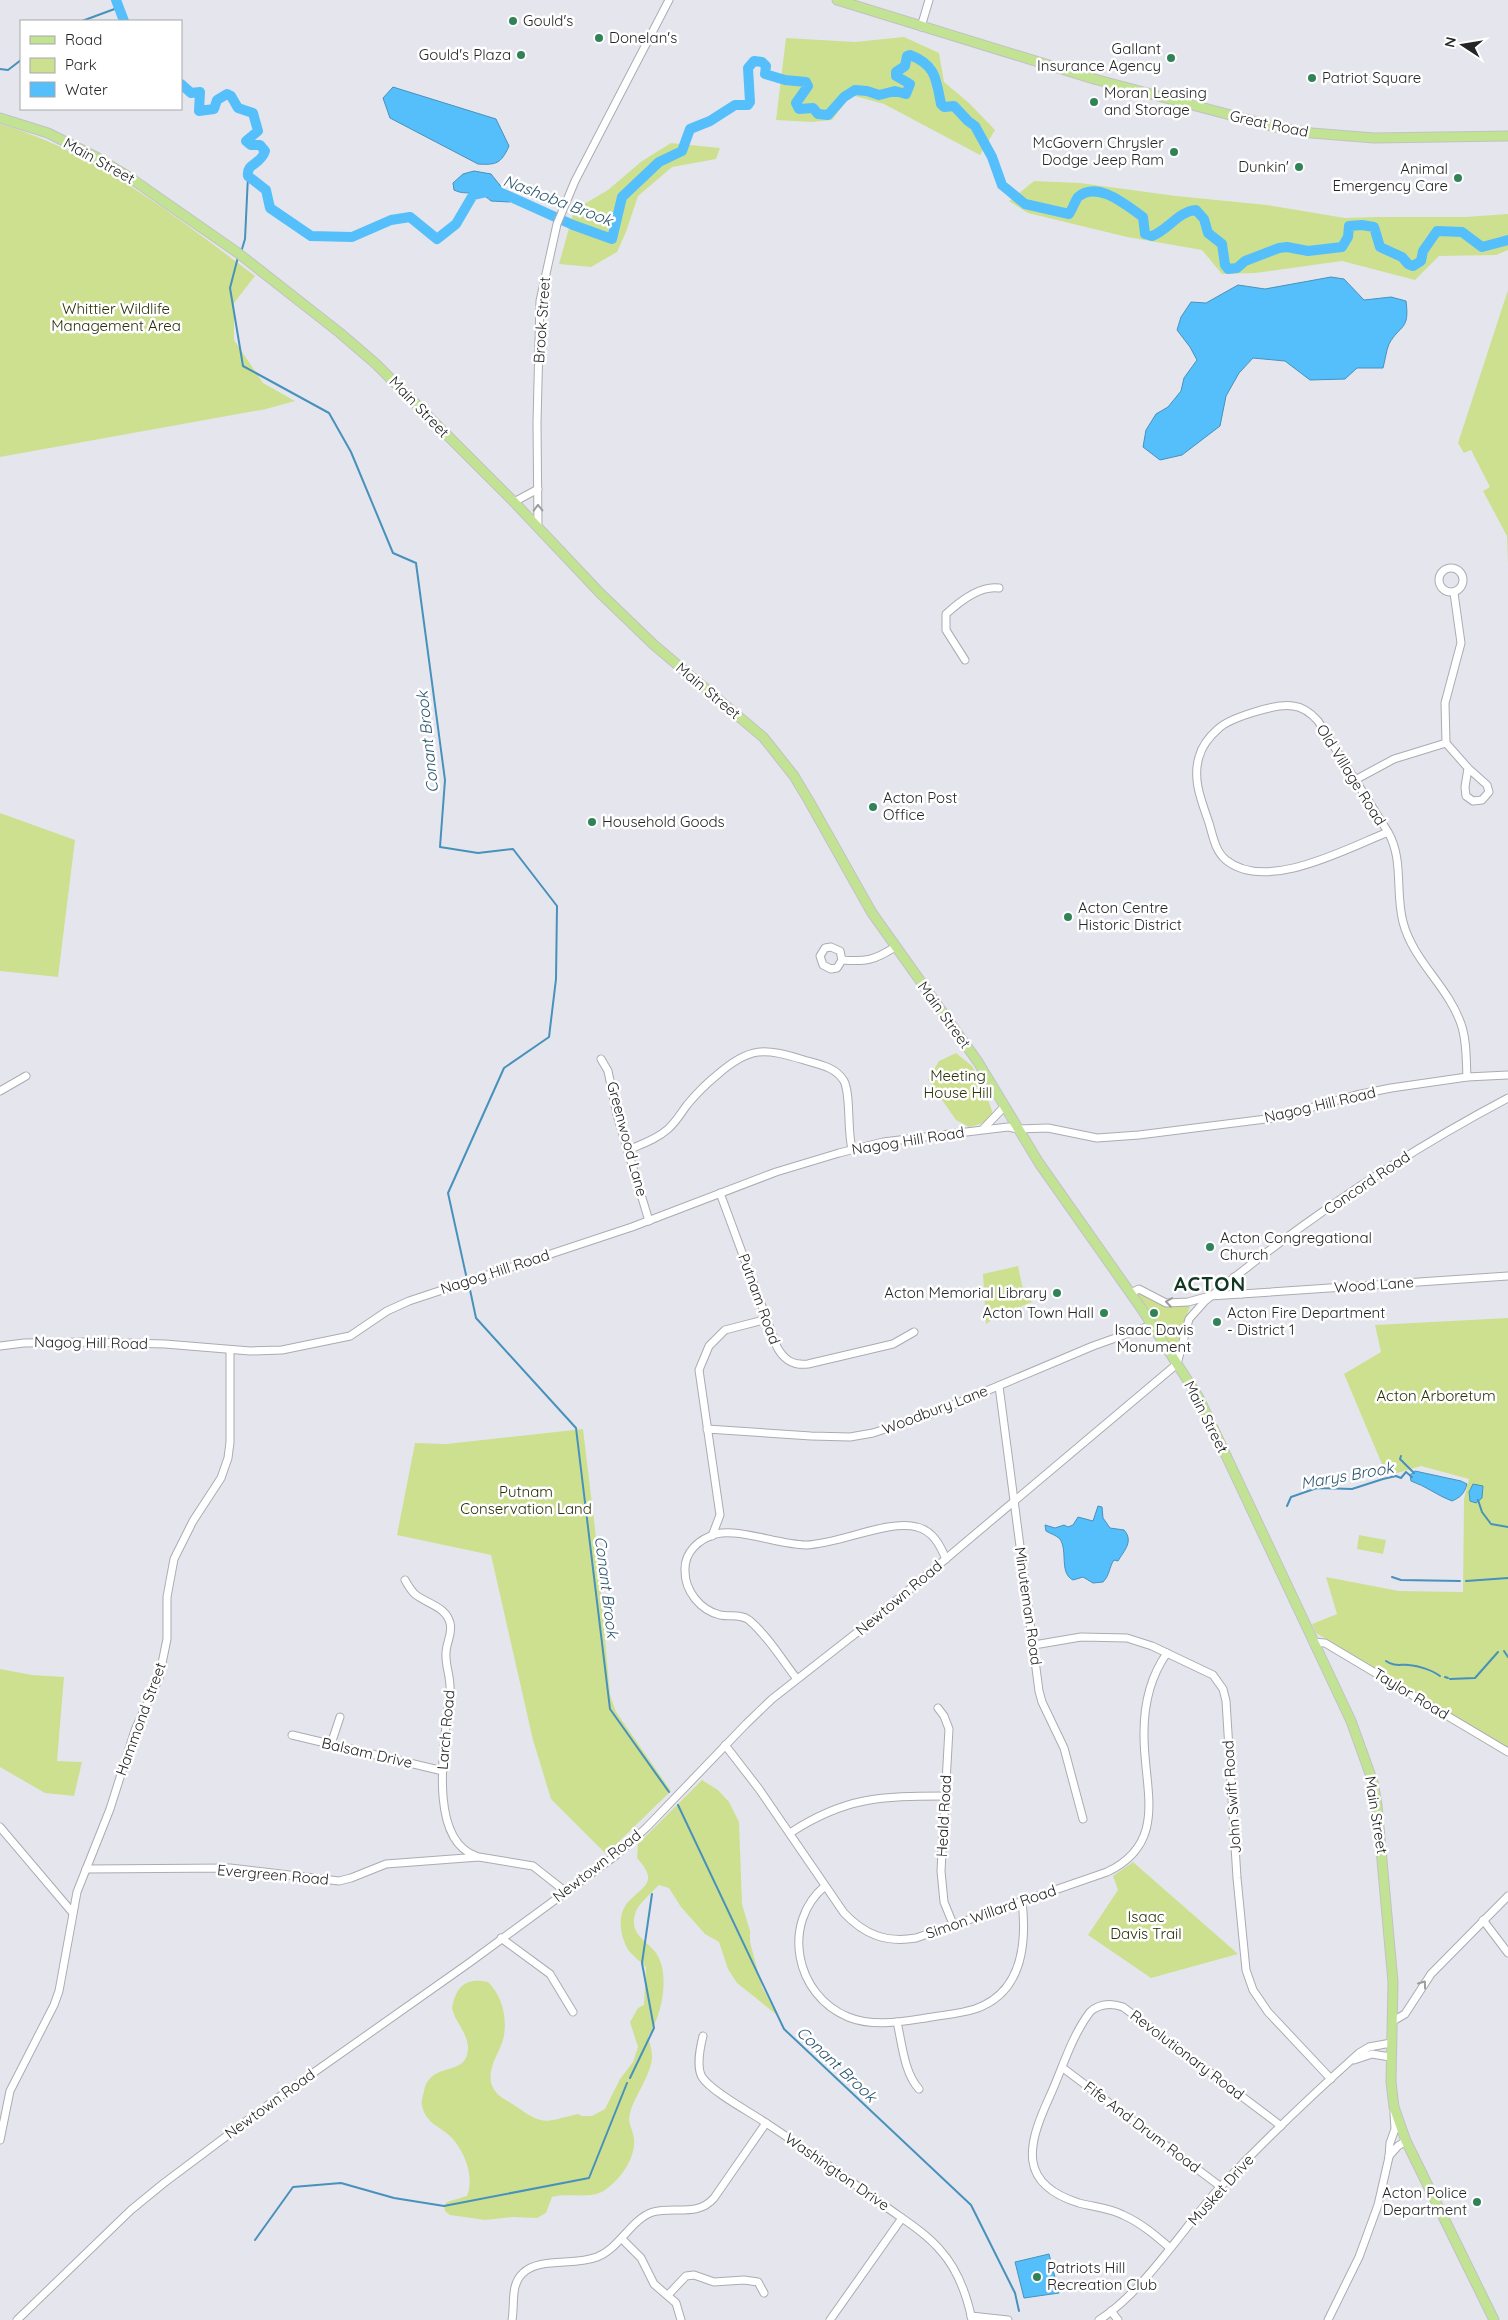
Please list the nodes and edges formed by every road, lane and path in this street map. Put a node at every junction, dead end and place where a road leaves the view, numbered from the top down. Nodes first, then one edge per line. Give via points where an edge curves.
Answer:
1 (669, 0) edge
2 (837, 0) edge
3 (929, 0) edge
4 (921, 27) junction
5 (0, 118) edge
6 (1508, 136) edge
7 (538, 489) junction
8 (514, 502) junction
9 (538, 528) junction
10 (1000, 588) dead end
11 (1454, 593) dead end
12 (965, 660) dead end
13 (1446, 744) junction
14 (1468, 768) junction
15 (1355, 780) junction
16 (1388, 832) junction
17 (895, 947) junction
18 (842, 960) dead end
19 (601, 1059) dead end
20 (1508, 1075) edge
21 (26, 1076) dead end
22 (1467, 1078) junction
23 (0, 1091) edge
24 (1508, 1098) edge
25 (1004, 1107) junction
26 (983, 1129) junction
27 (1018, 1129) junction
28 (852, 1149) junction
29 (628, 1150) junction
30 (720, 1193) junction
31 (649, 1221) junction
32 (1508, 1276) edge
33 (1234, 1277) junction
34 (1131, 1293) junction
35 (1241, 1294) junction
36 (1210, 1296) junction
37 (766, 1319) junction
38 (1152, 1325) junction
39 (914, 1332) dead end
40 (0, 1346) edge
41 (230, 1350) junction
42 (1177, 1364) junction
43 (999, 1386) junction
44 (707, 1429) junction
45 (1014, 1501) junction
46 (712, 1536) junction
47 (946, 1559) junction
48 (405, 1580) dead end
49 (1313, 1642) junction
50 (1034, 1645) junction
51 (1167, 1653) junction
52 (797, 1678) junction
53 (938, 1708) dead end
54 (340, 1717) dead end
55 (292, 1735) dead end
56 (331, 1744) junction
57 (725, 1745) junction
58 (1508, 1752) edge
59 (442, 1771) junction
60 (945, 1796) junction
61 (1083, 1819) dead end
62 (0, 1827) edge
63 (790, 1833) junction
64 (479, 1857) junction
65 (86, 1869) junction
66 (825, 1886) junction
67 (566, 1892) junction
68 (1508, 1896) edge
69 (1022, 1901) junction
70 (72, 1912) junction
71 (1482, 1920) junction
72 (953, 1924) junction
73 (501, 1938) junction
74 (1508, 1953) edge
75 (573, 2012) dead end
76 (1393, 2021) junction
77 (897, 2022) junction
78 (703, 2036) dead end
79 (1391, 2043) junction
80 (1390, 2057) junction
81 (1347, 2064) junction
82 (1062, 2068) junction
83 (1331, 2079) junction
84 (919, 2089) dead end
85 (1394, 2107) junction
86 (766, 2123) junction
87 (1281, 2126) junction
88 (1404, 2137) junction
89 (1392, 2139) junction
90 (0, 2140) edge
91 (1389, 2157) junction
92 (1221, 2187) junction
93 (902, 2218) junction
94 (622, 2239) junction
95 (1170, 2248) junction
96 (764, 2293) dead end
97 (668, 2295) junction
98 (1111, 2311) junction
99 (971, 2318) edge
100 (17, 2320) edge
101 (512, 2320) edge
102 (681, 2320) edge
103 (830, 2320) edge
104 (1008, 2320) edge
105 (1099, 2320) edge
106 (1118, 2320) edge
107 (1328, 2320) edge
108 (1494, 2320) edge

1 - 7 street, Brook Street via 557,224 540,301
2 - 4 main road, Great Road
3 - 4 street
4 - 6 main road, Great Road via 1120,86 1276,127 1367,138
5 - 8 main road, Main Street via 48,134 96,157 238,253 376,364
7 - 8 street
9 -> 7 street, Brook Street
8 - 9 main road, Main Street
9 - 17 main road, Main Street via 654,645 763,737 794,776 872,913
10 - 12 street via 990,586 982,589 946,614 946,630
11 - 13 street via 1461,643 1445,703
13 - 14 street
13 - 15 street via 1394,759
14 - 14 street via 1466,795 1470,800 1480,801 1487,796 1488,786
15 - 16 street, Old Village Road
15 - 16 street, Old Village Road via 1311,713 1282,705 1219,727 1199,758 1196,777 1216,846 1225,860 1238,867 1269,872 1295,868
16 - 22 street, Old Village Road via 1397,860 1400,911 1405,929 1414,949 1458,1016 1464,1034
17 - 18 street via 863,962
17 - 25 main road, Main Street via 978,1062
19 - 29 street, Greenwood Lane via 610,1075
20 - 22 street, Nagog Hill Road
21 - 23 street
22 - 27 street, Nagog Hill Road via 1356,1095 1274,1118 1139,1135 1097,1138 1048,1128
24 - 33 street, Concord Road via 1454,1126 1360,1185
25 - 26 street, Nagog Hill Road
25 - 27 main road, Main Street
26 - 27 street, Nagog Hill Road
26 - 28 street, Nagog Hill Road
27 - 34 main road, Main Street
28 - 29 street via 847,1091 840,1076 816,1064 765,1051 750,1053 733,1061 702,1089 669,1128
28 - 30 street, Nagog Hill Road
29 - 31 street, Greenwood Lane
30 - 31 street, Nagog Hill Road
30 - 37 street, Putnam Road
31 - 41 street, Nagog Hill Road via 409,1301 387,1311 350,1336 282,1350
32 - 35 street, Wood Lane
33 - 35 street
33 - 36 street, Concord Road
36 -> 34 street, Concord Road via 1166,1303 1139,1289
34 - 38 main road, Main Street
35 - 36 street, Wood Lane
36 - 42 street, Concord Road via 1189,1319
37 - 39 street, Putnam Road via 783,1358 802,1365 893,1344
37 - 44 street via 724,1330 706,1352 699,1378
38 - 42 main road, Main Street
38 - 43 street, Woodbury Lane
40 - 41 street, Nagog Hill Road via 87,1342
41 - 65 street, Hammond Street via 228,1458 222,1478 193,1521 174,1559 167,1596 167,1639 159,1678 135,1730 110,1809
42 - 45 street, Newtown Road
42 - 49 main road, Main Street via 1199,1398
43 - 44 street, Woodbury Lane via 909,1423 850,1437
43 - 45 street, Minuteman Road
44 - 46 street via 720,1515
45 - 47 street, Newtown Road
45 - 50 street, Minuteman Road
46 - 47 street via 733,1534 806,1545 910,1525 928,1532 939,1542
46 - 52 street via 695,1545 688,1555 685,1574 690,1592 708,1610 719,1615 746,1618 751,1622
47 - 52 street, Newtown Road
48 - 59 street, Larch Road via 415,1594 443,1611 451,1625 446,1655 450,1688
49 - 58 street, Taylor Road via 1325,1643
49 - 76 main road, Main Street via 1351,1721 1373,1782 1390,1930
50 - 51 street, John Swift Road via 1100,1636 1127,1638
50 - 61 street, Minuteman Road via 1042,1702 1064,1748
51 - 69 street, Simon Willard Road via 1158,1666 1147,1699 1144,1733 1150,1812 1138,1850 1118,1867
51 - 83 street, John Swift Road via 1213,1675 1223,1689 1241,1930 1250,1983 1268,2012
52 - 57 street, Newtown Road
53 - 60 street, Heald Road via 949,1729
54 - 56 street
55 - 56 street, Balsam Drive
56 - 59 street, Balsam Drive
57 - 63 street, Simon Willard Road
57 - 67 street, Newtown Road via 636,1837
59 - 64 street, Larch Road via 444,1814 463,1849
60 - 63 street via 888,1796 852,1803 812,1818
60 - 72 street, Heald Road via 941,1885
62 - 70 street
63 - 66 street, Simon Willard Road
64 - 65 street, Evergreen Road via 386,1864 339,1881 230,1868
64 - 67 street, Evergreen Road via 533,1866
65 - 70 street, Hammond Street
66 - 72 street, Simon Willard Road via 856,1926 881,1938 916,1938
66 - 77 street via 809,1903 800,1924 798,1945 807,1979 821,1998 846,2016 873,2023
67 - 73 street, Newtown Road
68 - 71 street
69 - 72 street, Simon Willard Road
69 - 77 street via 1022,1955 1014,1976 1003,1991 976,2008
70 - 90 street, Hammond Street via 59,1991 10,2091
71 - 74 street
76 -> 71 street via 1405,2014 1431,1974
73 - 75 street via 550,1974
73 - 100 street, Newtown Road via 164,2183 131,2210
76 - 79 main road, Main Street
77 - 84 street via 906,2058
78 - 86 street, Washington Drive via 700,2064 704,2080 734,2104
79 - 80 main road, Main Street
79 - 81 street, Musket Drive via 1369,2047
80 - 81 street, Musket Drive via 1372,2054
80 - 85 main road, Main Street
81 - 83 street, Musket Drive
82 - 87 street, Revolutionary Road via 1090,2012 1101,2005 1117,2006 1145,2022
82 - 92 street, Fife And Drum Road
82 - 95 street, Revolutionary Road via 1033,2137 1032,2161 1038,2179 1052,2192 1123,2215 1152,2232
83 - 87 street, Musket Drive
85 - 88 main road, Main Street
85 - 89 street
86 - 93 street, Washington Drive
86 - 94 street via 710,2203 698,2209 649,2214
87 - 92 street, Musket Drive
88 - 89 street via 1398,2133
88 - 91 street
88 - 108 main road, Main Street
89 - 91 street
91 - 107 street via 1369,2231
92 - 95 street, Musket Drive
93 - 99 street, Washington Drive via 945,2256 967,2298
93 - 103 street
94 - 97 street via 641,2258 654,2284
94 - 101 street via 592,2259 538,2265 525,2270 515,2287
95 - 98 street, Musket Drive
96 - 97 street via 758,2282 752,2280 714,2282 694,2275 686,2276
97 - 102 street via 678,2307
98 - 105 street, Musket Drive
98 - 106 street
99 - 104 street

